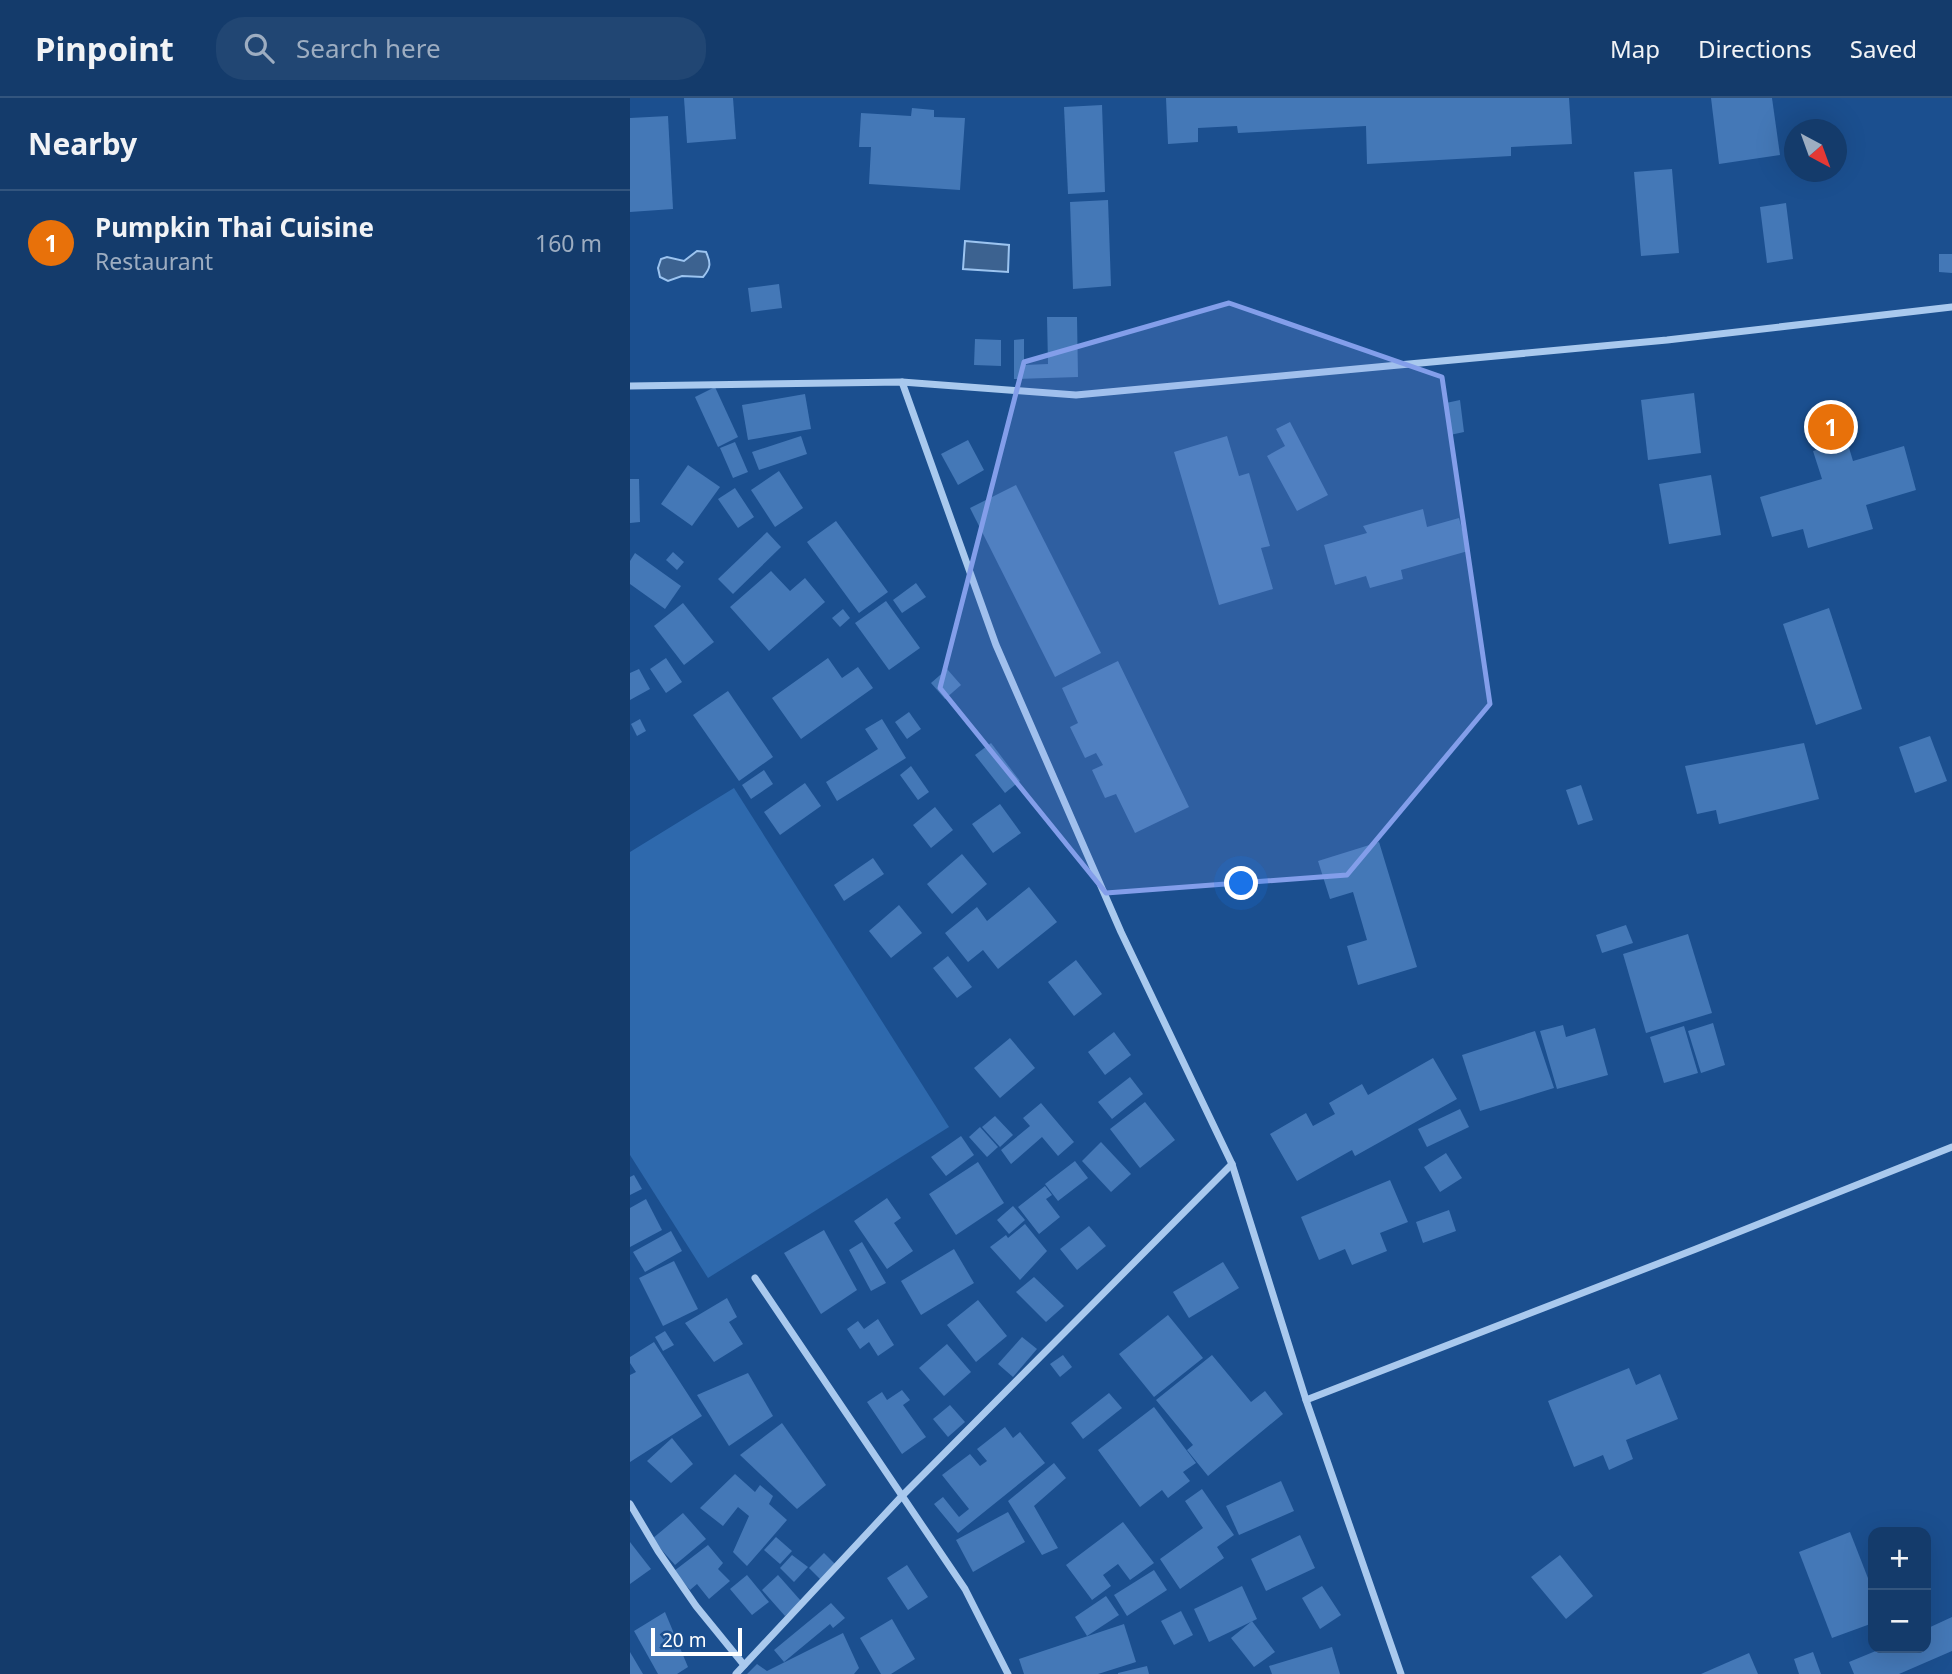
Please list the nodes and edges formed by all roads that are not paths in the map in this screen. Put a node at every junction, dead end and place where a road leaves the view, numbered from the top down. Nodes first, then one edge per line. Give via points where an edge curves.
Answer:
1 (1952, 307) edge
2 (902, 382) junction
3 (630, 386) edge
4 (1952, 1147) edge
5 (1233, 1164) junction
6 (755, 1278) dead end
7 (1306, 1400) junction
8 (902, 1496) junction
9 (630, 1504) edge
10 (744, 1665) junction
11 (736, 1674) edge
12 (1008, 1674) edge
13 (1401, 1674) edge

1 - 2 street via 1667,340 1076,395
2 - 3 street
2 - 5 street via 996,645 1121,932
4 - 7 street
5 - 7 street
5 - 8 street
6 - 8 street
7 - 13 street
8 - 10 street
8 - 12 street via 965,1589
9 - 10 street via 689,1595
10 - 11 street

